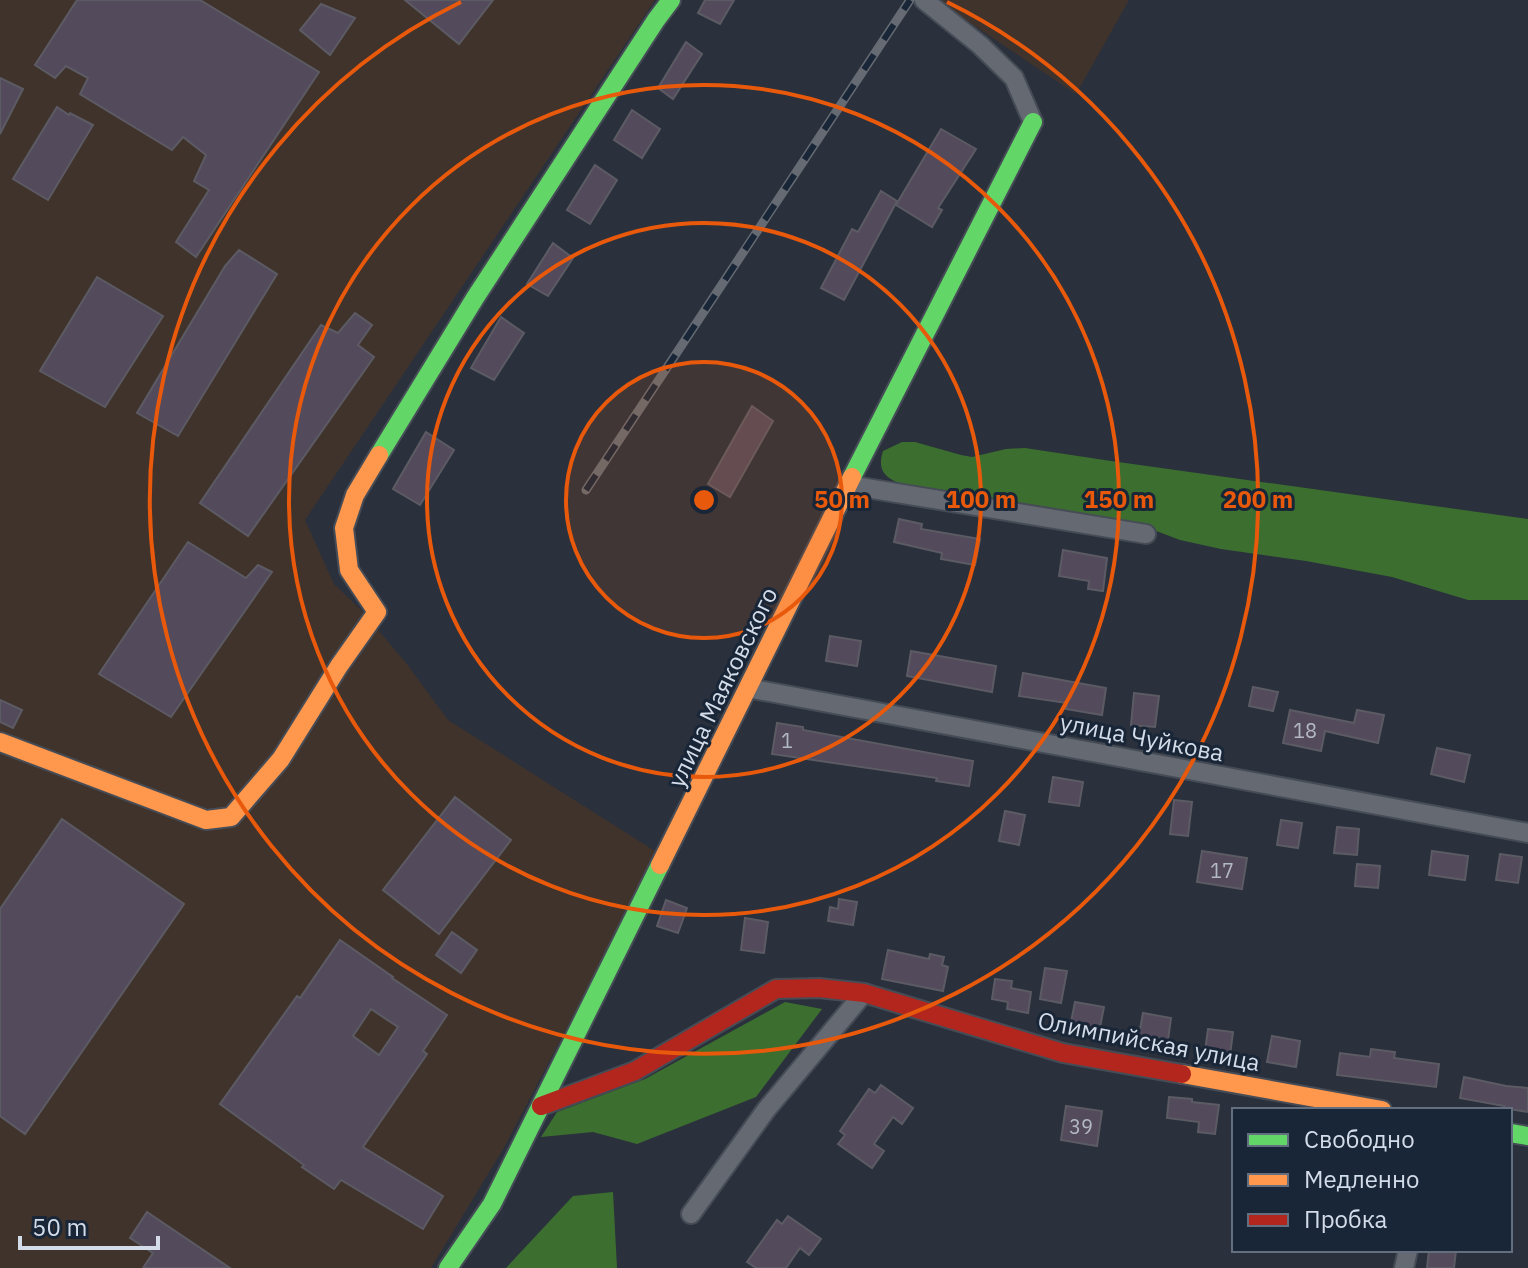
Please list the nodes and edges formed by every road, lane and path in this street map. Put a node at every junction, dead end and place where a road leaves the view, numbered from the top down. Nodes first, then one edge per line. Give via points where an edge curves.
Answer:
1 (671, 0) edge
2 (924, 0) edge
3 (848, 485) junction
4 (1146, 534) dead end
5 (748, 688) junction
6 (0, 742) edge
7 (1528, 833) edge
8 (864, 993) junction
9 (541, 1106) junction
10 (1371, 1108) edge
11 (691, 1214) dead end
12 (448, 1268) edge

1 - 6 street via 475,298 355,495 344,528 349,570 377,612 281,759 231,817 206,820
2 - 3 street, улица Маяковского via 1014,78 1033,122
3 - 4 street
3 - 5 street, улица Маяковского
5 - 7 street, улица Чуйкова
5 - 9 street, улица Маяковского
8 - 9 street, Олимпийская улица via 776,989 635,1071
8 - 10 street, Олимпийская улица via 1063,1053
8 - 11 street via 766,1110
9 - 12 street, улица Маяковского via 492,1204

